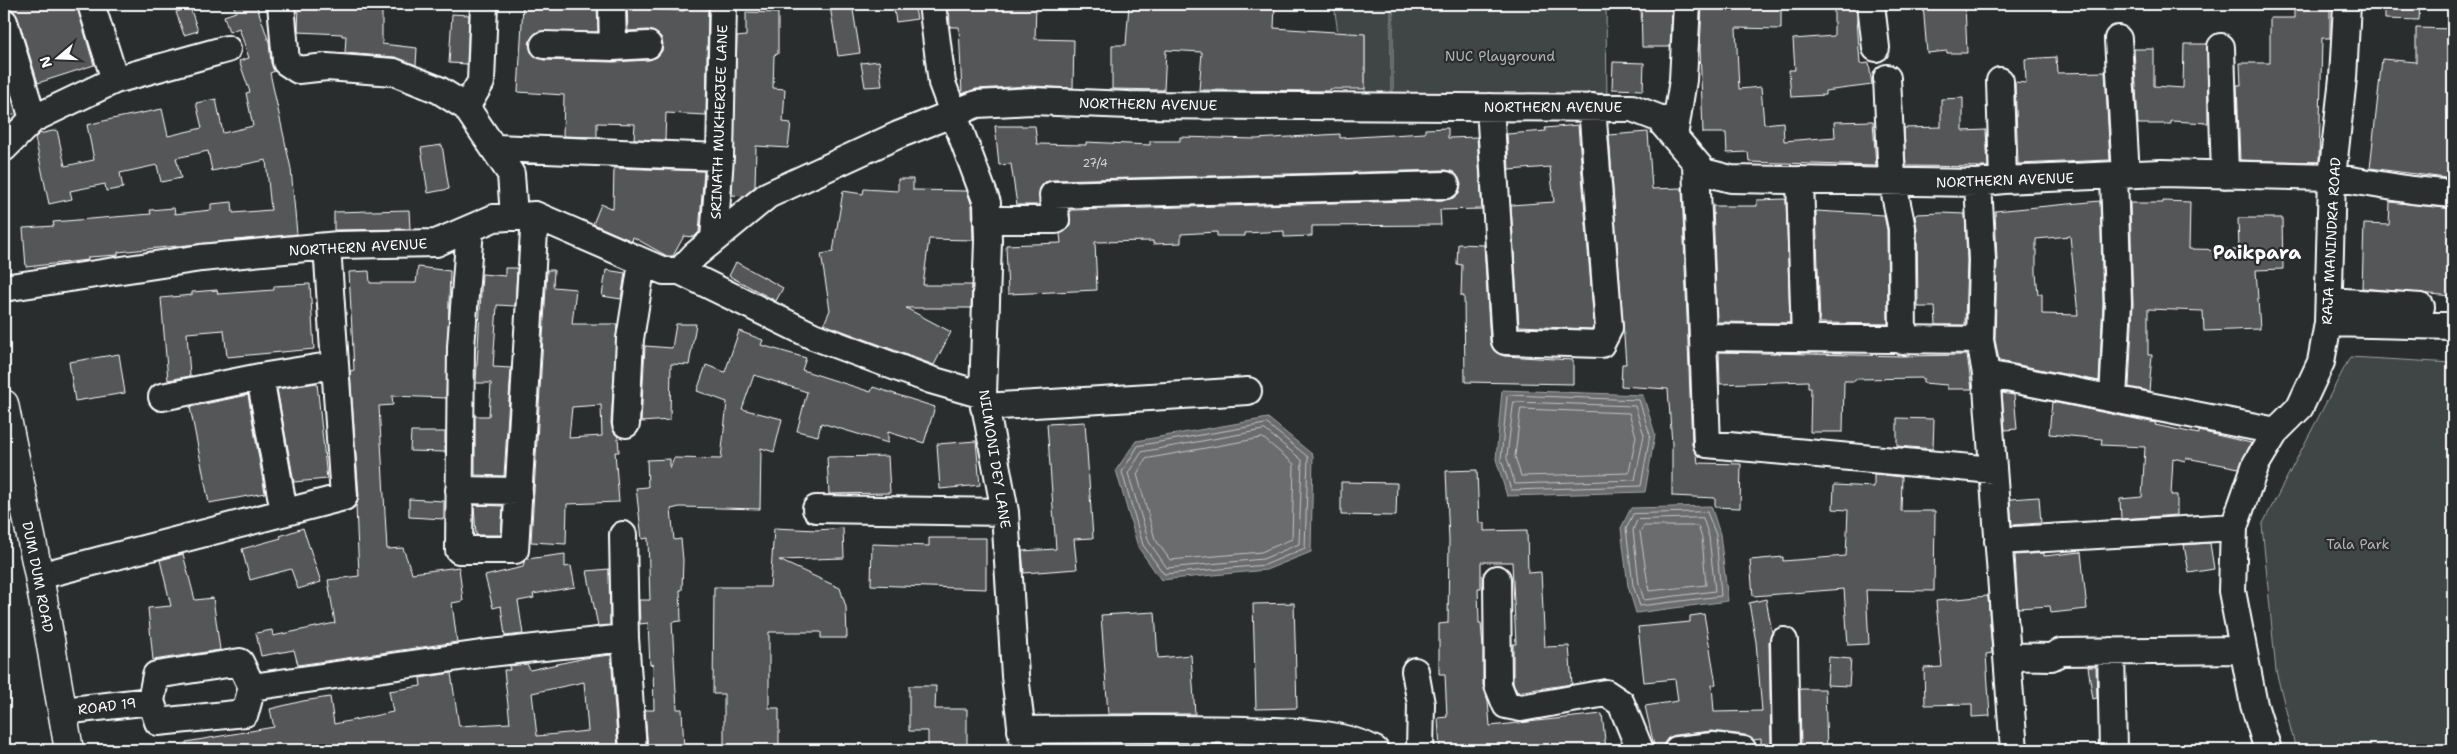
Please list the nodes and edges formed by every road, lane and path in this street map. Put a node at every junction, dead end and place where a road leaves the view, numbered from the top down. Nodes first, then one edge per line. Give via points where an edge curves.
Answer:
1 (91, 4) edge
2 (281, 4) edge
3 (484, 4) edge
4 (612, 4) edge
5 (723, 4) edge
6 (932, 4) edge
7 (1687, 4) edge
8 (1871, 4) edge
9 (2347, 4) edge
10 (4, 22) edge
11 (2118, 39) dead end
12 (544, 45) dead end
13 (648, 45) dead end
14 (613, 46) junction
15 (2221, 47) dead end
16 (1876, 48) dead end
17 (227, 49) dead end
18 (1887, 78) dead end
19 (115, 80) junction
20 (2000, 81) dead end
21 (466, 106) junction
22 (1490, 107) junction
23 (1592, 107) junction
24 (954, 113) junction
25 (33, 118) junction
26 (1674, 137) junction
27 (4, 148) edge
28 (495, 148) junction
29 (720, 156) junction
30 (1696, 165) junction
31 (2120, 175) junction
32 (2224, 175) junction
33 (2332, 177) junction
34 (1800, 180) junction
35 (1892, 180) junction
36 (1991, 182) junction
37 (1446, 185) dead end
38 (2453, 194) edge
39 (525, 215) junction
40 (987, 220) junction
41 (470, 229) junction
42 (714, 239) junction
43 (327, 246) junction
44 (642, 263) junction
45 (680, 271) junction
46 (4, 288) edge
47 (2453, 310) edge
48 (2329, 312) junction
49 (2453, 326) edge
50 (1703, 337) junction
51 (1806, 338) junction
52 (1980, 340) junction
53 (1903, 341) junction
54 (335, 365) junction
55 (1986, 374) junction
56 (260, 377) junction
57 (1248, 391) dead end
58 (162, 397) dead end
59 (2113, 398) junction
60 (984, 401) junction
61 (4, 404) edge
62 (626, 424) dead end
63 (2276, 431) junction
64 (1993, 470) junction
65 (459, 490) junction
66 (519, 491) junction
67 (816, 508) dead end
68 (284, 512) junction
69 (1005, 512) junction
70 (2234, 527) junction
71 (623, 535) dead end
72 (1998, 541) junction
73 (39, 576) junction
74 (1497, 579) dead end
75 (625, 638) junction
76 (1784, 640) dead end
77 (2243, 650) junction
78 (2111, 651) junction
79 (2007, 656) junction
80 (1415, 671) dead end
81 (252, 687) junction
82 (150, 701) junction
83 (63, 711) junction
84 (1022, 740) edge
85 (69, 750) edge
86 (633, 750) edge
87 (1376, 750) edge
88 (1420, 750) edge
89 (1640, 750) edge
90 (1677, 750) edge
91 (1743, 750) edge
92 (1786, 750) edge
93 (2014, 750) edge
94 (2113, 750) edge
95 (2268, 750) edge

1 - 19 street
2 - 21 street via 286,62 298,70 327,67 394,72 439,90
3 - 21 street via 481,82
4 - 14 street
5 - 29 street, SRINATH MUKHERJEE LANE
6 - 24 street, NILMONI DEY LANE via 942,83
7 - 26 street via 1683,80
8 - 16 street
9 - 33 street, RAJA MANINDRA ROAD
10 - 25 street
11 - 31 street
12 - 14 street
13 - 14 street
15 - 32 street
17 - 19 street
18 - 35 street
19 - 25 street
20 - 36 street
21 - 28 street
22 - 23 street, NORTHERN AVENUE
22 - 23 street via 1505,341 1601,344 1609,328
22 - 24 street, NORTHERN AVENUE via 1032,102 977,104
23 - 26 street, NORTHERN AVENUE via 1632,108 1658,118
24 - 40 street, NILMONI DEY LANE via 987,203
24 - 42 street, NORTHERN AVENUE via 768,195
25 - 27 street
26 - 30 street, NORTHERN AVENUE
28 - 29 street
28 - 39 street via 511,174
29 - 42 street, SRINATH MUKHERJEE LANE
30 - 34 street, NORTHERN AVENUE via 1704,172 1731,179
30 - 50 street
31 - 32 street, NORTHERN AVENUE
31 - 36 street, NORTHERN AVENUE
31 - 59 street
32 - 33 street, NORTHERN AVENUE
33 - 38 street, NORTHERN AVENUE
33 - 48 street, RAJA MANINDRA ROAD
34 - 35 street, NORTHERN AVENUE
34 - 51 street
35 - 36 street, NORTHERN AVENUE
35 - 53 street via 1902,228
36 - 52 street via 1982,260
37 - 40 street via 1053,195 1056,220
39 - 41 street, NORTHERN AVENUE via 494,218
39 - 44 street
39 - 66 street
40 - 60 street, NILMONI DEY LANE
41 - 43 street, NORTHERN AVENUE via 436,243
41 - 65 street via 461,347
42 - 45 street, NORTHERN AVENUE
43 - 46 street, NORTHERN AVENUE via 201,258
43 - 54 street
44 - 45 street via 664,271
44 - 62 street via 630,338
45 - 60 street via 813,336
47 - 48 street
48 - 49 street
48 - 63 street, RAJA MANINDRA ROAD via 2321,362 2300,407
50 - 51 street
50 - 64 street via 1707,444
51 - 53 street
52 - 53 street
52 - 55 street
54 - 56 street
54 - 68 street via 344,497
55 - 59 street
55 - 64 street
56 - 58 street
56 - 68 street
57 - 60 street
59 - 63 street
60 - 69 street, NILMONI DEY LANE
61 - 73 main road, DUM DUM ROAD
63 - 70 street, RAJA MANINDRA ROAD via 2256,464
64 - 72 street
65 - 66 street
65 - 66 street via 459,550 515,550
67 - 69 street
68 - 73 street
69 - 84 street, NILMONI DEY LANE
70 - 72 street
70 - 77 street, RAJA MANINDRA ROAD via 2232,591
71 - 75 street
72 - 79 street
73 - 83 main road, DUM DUM ROAD
74 - 89 street via 1498,685 1506,705 1521,708 1606,693 1621,703
75 - 81 street via 481,654
75 - 86 street
76 - 92 street
77 - 78 street
77 - 95 street, RAJA MANINDRA ROAD via 2254,705
78 - 79 street via 2061,652 2051,657
78 - 94 street
79 - 93 street
80 - 88 street via 1421,704
81 - 82 street via 245,713 158,722
81 - 82 street via 240,662 156,675
82 - 83 street, ROAD 19
83 - 85 main road, DUM DUM ROAD
84 - 87 street via 1176,728 1304,732 1358,741
90 - 91 street via 1713,746

